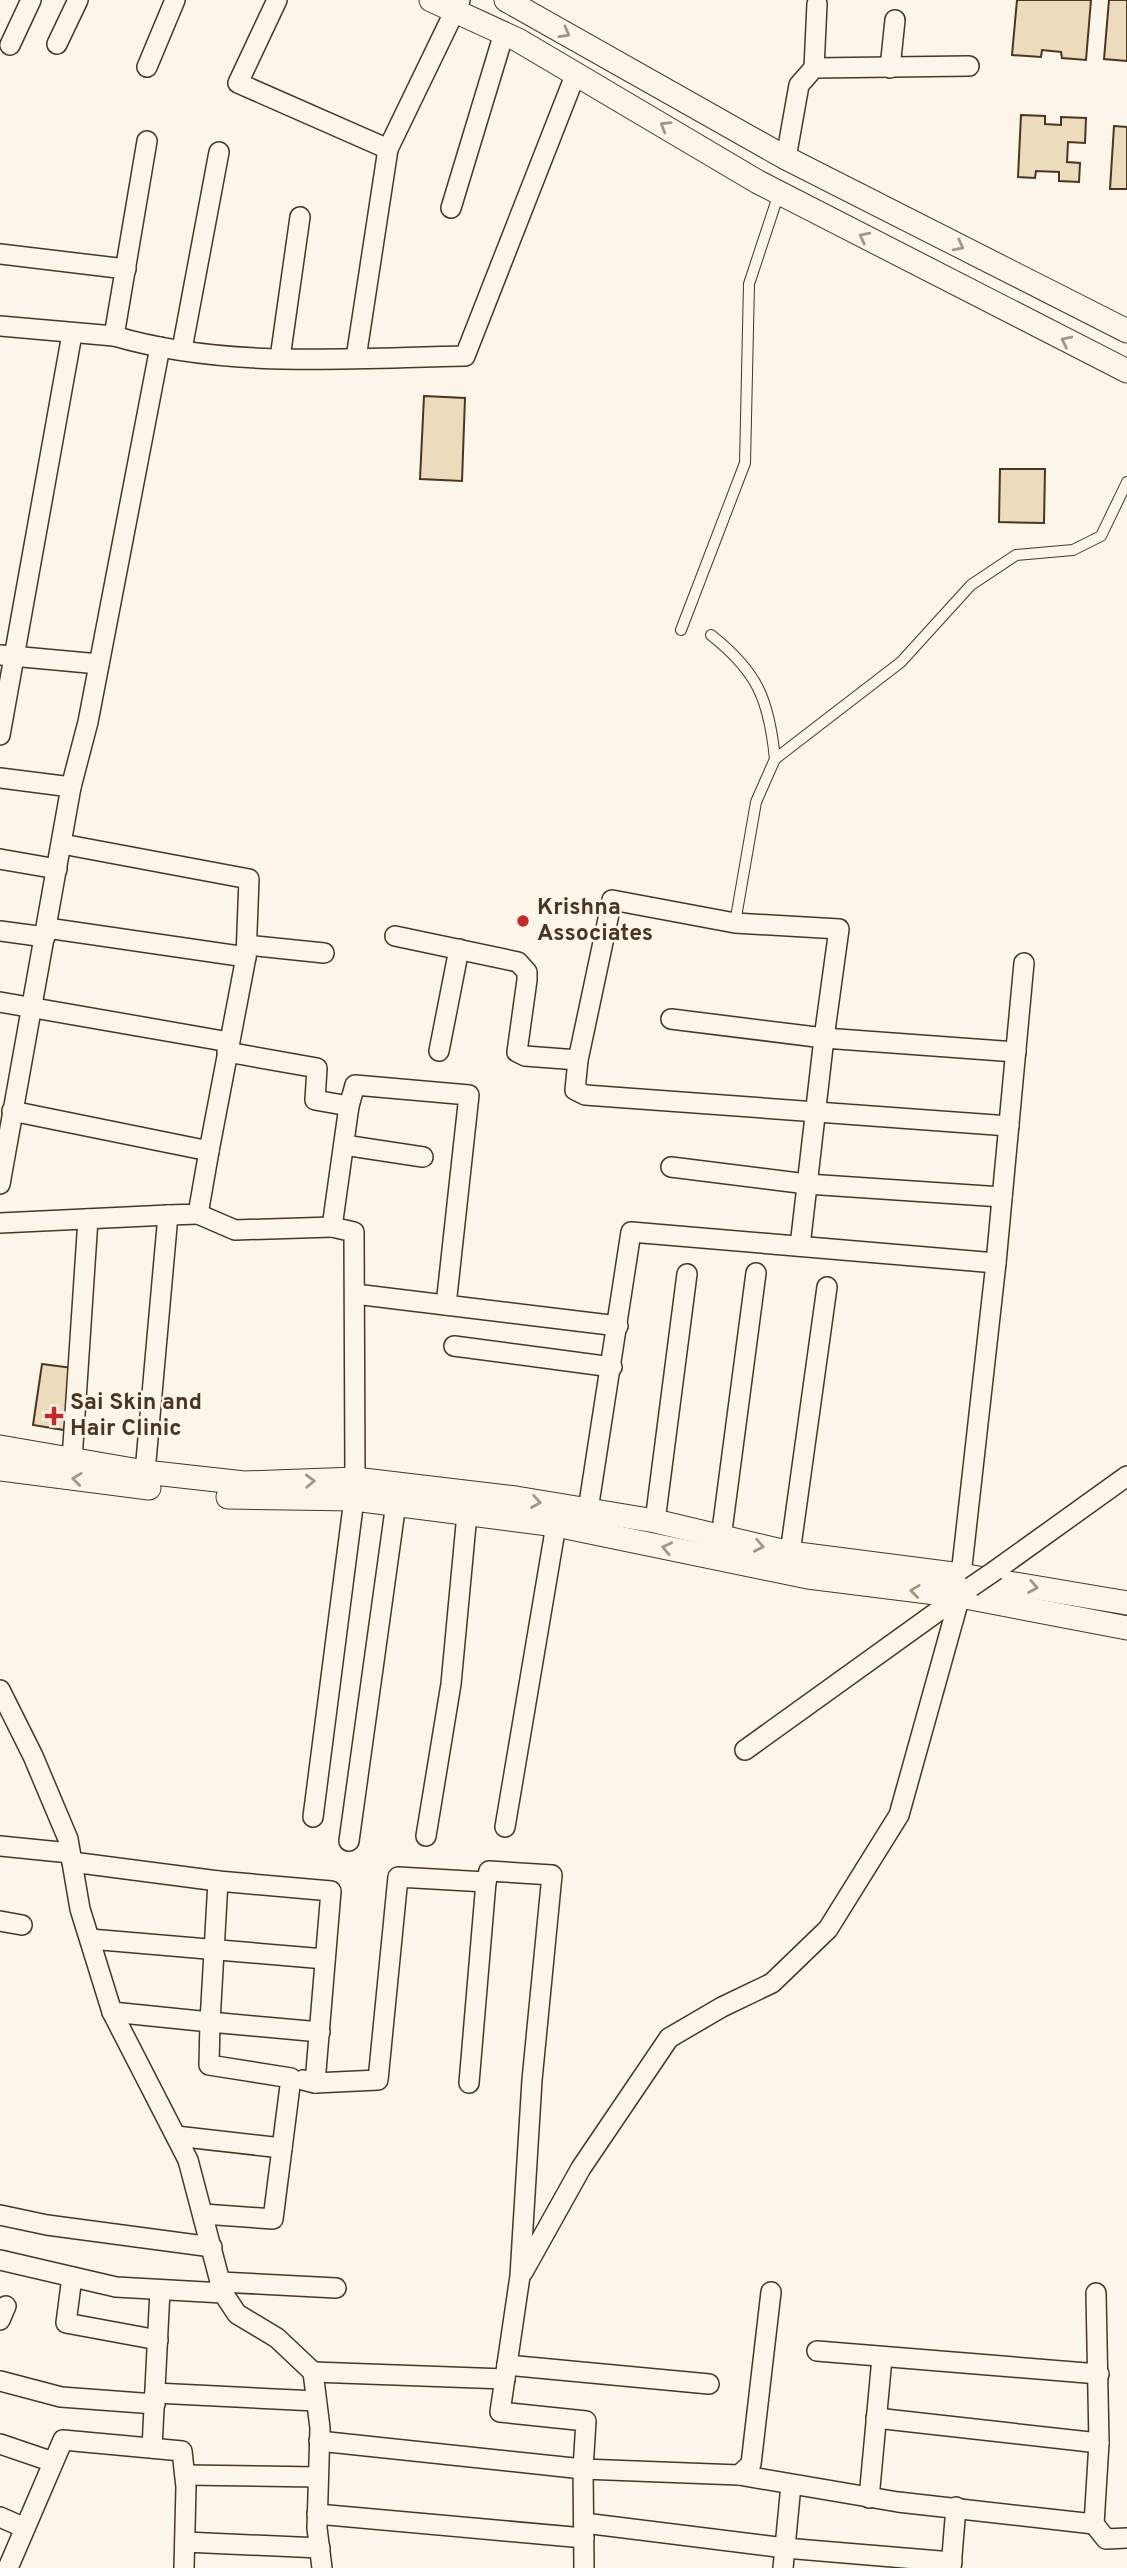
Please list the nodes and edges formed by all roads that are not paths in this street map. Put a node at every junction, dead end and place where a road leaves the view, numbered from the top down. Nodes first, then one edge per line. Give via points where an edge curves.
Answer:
1 (32, 0) edge
2 (78, 0) edge
3 (175, 0) edge
4 (277, 0) edge
5 (431, 0) edge
6 (506, 0) edge
7 (817, 4) dead end
8 (457, 5) edge
9 (895, 20) dead end
10 (504, 33) junction
11 (57, 44) dead end
12 (10, 45) dead end
13 (969, 66) dead end
14 (147, 67) dead end
15 (814, 68) junction
16 (890, 68) junction
17 (576, 73) junction
18 (147, 141) dead end
19 (388, 149) junction
20 (219, 152) dead end
21 (786, 158) junction
22 (779, 193) junction
23 (451, 208) dead end
24 (300, 217) dead end
25 (0, 254) edge
26 (126, 269) junction
27 (0, 326) edge
28 (1127, 331) edge
29 (72, 334) junction
30 (114, 336) junction
31 (160, 347) junction
32 (182, 349) junction
33 (280, 358) junction
34 (356, 358) junction
35 (1127, 371) edge
36 (1127, 482) edge
37 (681, 630) dead end
38 (711, 635) dead end
39 (6, 655) edge
40 (99, 664) junction
41 (0, 734) edge
42 (775, 759) junction
43 (0, 778) edge
44 (71, 787) junction
45 (62, 844) junction
46 (0, 859) edge
47 (57, 869) junction
48 (736, 923) junction
49 (0, 931) edge
50 (46, 933) junction
51 (394, 936) dead end
52 (459, 949) junction
53 (247, 951) junction
54 (324, 953) dead end
55 (1024, 963) dead end
56 (0, 1002) edge
57 (32, 1006) junction
58 (671, 1018) dead end
59 (824, 1038) junction
60 (228, 1047) junction
61 (439, 1051) dead end
62 (1016, 1052) junction
63 (578, 1060) junction
64 (9, 1077) edge
65 (349, 1106) junction
66 (816, 1110) junction
67 (12, 1111) junction
68 (1009, 1126) junction
69 (344, 1145) junction
70 (209, 1151) junction
71 (2, 1153) edge
72 (423, 1157) dead end
73 (671, 1167) dead end
74 (0, 1184) edge
75 (807, 1184) junction
76 (1002, 1197) junction
77 (168, 1214) junction
78 (198, 1214) junction
79 (88, 1219) junction
80 (0, 1223) edge
81 (332, 1227) junction
82 (800, 1246) junction
83 (996, 1264) junction
84 (756, 1273) dead end
85 (687, 1274) dead end
86 (827, 1287) dead end
87 (355, 1294) junction
88 (446, 1306) junction
89 (618, 1326) junction
90 (454, 1346) dead end
91 (612, 1367) junction
92 (6, 1448) edge
93 (72, 1460) junction
94 (145, 1472) junction
95 (1, 1474) edge
96 (1127, 1476) edge
97 (355, 1489) junction
98 (396, 1503) junction
99 (588, 1510) junction
100 (467, 1514) junction
101 (655, 1521) junction
102 (556, 1525) junction
103 (721, 1538) junction
104 (790, 1553) junction
105 (964, 1586) junction
106 (1127, 1603) edge
107 (1127, 1628) edge
108 (0, 1690) edge
109 (745, 1750) dead end
110 (313, 1817) dead end
111 (505, 1827) dead end
112 (426, 1836) dead end
113 (349, 1841) dead end
114 (0, 1846) edge
115 (71, 1858) junction
116 (218, 1881) junction
117 (486, 1882) junction
118 (0, 1921) edge
119 (22, 1924) dead end
120 (90, 1939) junction
121 (214, 1950) junction
122 (325, 1959) junction
123 (113, 2012) junction
124 (210, 2022) junction
125 (320, 2032) junction
126 (291, 2078) junction
127 (315, 2083) junction
128 (469, 2083) dead end
129 (176, 2136) junction
130 (282, 2148) junction
131 (204, 2214) junction
132 (0, 2215) edge
133 (212, 2247) junction
134 (0, 2260) edge
135 (520, 2276) junction
136 (72, 2277) junction
137 (222, 2288) junction
138 (337, 2288) dead end
139 (160, 2290) junction
140 (771, 2292) dead end
141 (1096, 2293) dead end
142 (158, 2340) junction
143 (817, 2351) dead end
144 (882, 2358) junction
145 (313, 2372) junction
146 (506, 2372) junction
147 (1099, 2374) junction
148 (0, 2381) edge
149 (709, 2385) dead end
150 (155, 2399) junction
151 (316, 2401) junction
152 (876, 2418) junction
153 (319, 2441) junction
154 (1099, 2443) junction
155 (0, 2444) edge
156 (152, 2448) junction
157 (53, 2462) junction
158 (583, 2469) junction
159 (185, 2475) junction
160 (739, 2475) junction
161 (318, 2477) junction
162 (791, 2484) junction
163 (869, 2498) junction
164 (956, 2507) junction
165 (317, 2514) junction
166 (0, 2516) edge
167 (1094, 2524) junction
168 (25, 2528) junction
169 (584, 2530) junction
170 (1127, 2538) edge
171 (185, 2542) junction
172 (785, 2548) junction
173 (321, 2558) edge
174 (952, 2565) edge
175 (8, 2568) edge
176 (184, 2568) edge
177 (584, 2568) edge
178 (783, 2568) edge

1 - 12 street
2 - 11 street
3 - 14 street
4 - 19 street via 238,82
5 - 8 street
6 -> 21 street
7 - 15 street
8 - 10 street
8 - 19 street
9 - 16 street
10 - 17 street
10 - 23 street
13 - 16 street
15 - 16 street
15 - 21 street via 799,85
22 -> 17 street
17 - 34 street via 465,356
18 - 26 street
19 - 34 street
20 - 32 street
21 -> 28 street
35 -> 22 street
22 - 37 lane via 749,284 745,463
24 - 33 street
25 - 26 street
26 - 30 street
27 - 29 street
29 - 30 street
29 - 39 street
30 - 31 street
31 - 32 street
31 - 40 street
32 - 33 street
33 - 34 street
36 - 42 lane via 1101,536 1073,550 1016,555 971,585 901,662
38 - 42 lane via 740,658 760,687 771,722
39 - 40 street
39 - 41 street
40 - 44 street
42 - 48 lane via 756,802
43 - 44 street
44 - 45 street
45 - 47 street
45 - 53 street via 249,878
46 - 47 street
47 - 50 street
48 - 59 street via 839,929
48 - 63 street via 612,900
49 - 50 street
50 - 53 street
50 - 57 street
51 - 52 street
52 - 61 street
52 - 63 street via 512,959 527,972 517,1052
53 - 54 street
53 - 60 street
55 - 62 street
56 - 57 street
57 - 60 street
57 - 64 street
58 - 59 street
59 - 62 street
59 - 66 street
60 - 65 street via 317,1068 315,1100
60 - 70 street
62 - 68 street
63 - 66 street via 575,1084 579,1094
64 - 67 street
65 - 69 street
65 - 88 street via 355,1085 469,1095
66 - 68 street
66 - 75 street
67 - 70 street
67 - 71 street
68 - 76 street
69 - 72 street
69 - 81 street
70 - 78 street
71 - 74 street
73 - 75 street
75 - 76 street
75 - 82 street
76 - 83 street
77 - 78 street
77 - 79 street
77 - 94 street
78 - 81 street via 235,1230
79 - 80 street
79 - 93 street
81 - 87 street via 354,1232
82 - 83 street
82 - 89 street via 631,1232
83 - 105 street
84 - 103 street
85 - 101 street
86 - 104 street
87 - 88 street
87 - 97 street
88 - 89 street
89 - 91 street
90 - 91 street
91 - 99 street
92 - 93 street
92 - 95 street
93 - 94 street
94 -> 97 street
97 -> 95 street via 232,1498
96 - 105 street, bridge via 996,1570
97 - 98 street
97 -> 99 street via 516,1498
97 - 110 street
98 - 100 street
98 - 113 street
99 - 101 street
100 - 102 street
100 - 112 street via 451,1684
101 - 103 street
105 -> 102 street via 808,1577
102 - 111 street
103 -> 104 street
104 - 105 street
105 -> 106 street
105 - 107 street
105 - 109 street
105 - 135 street via 899,1815 828,1929 772,1983 669,2038 581,2168
108 - 115 street via 33,1756 68,1839
114 - 115 street
115 - 116 street
115 - 120 street
116 - 121 street
116 - 122 street via 331,1891
117 - 127 street via 398,1877 378,2080
117 - 128 street
117 - 135 street via 489,1871 552,1875 532,2080
118 - 119 street
120 - 121 street
120 - 123 street
121 - 122 street
121 - 124 street
122 - 125 street
123 - 124 street
123 - 129 street
124 - 125 street
124 - 126 street via 209,2065
125 - 127 street
126 - 127 street
126 - 130 street
129 - 130 street
129 - 131 street
130 - 131 street via 273,2219
131 - 133 street
132 - 133 street
133 - 137 street
134 - 136 street
135 - 146 street
136 - 139 street
136 - 142 street via 66,2322
137 - 138 street
137 - 139 street
137 - 145 street via 237,2314 277,2338
139 - 142 street
140 - 160 street via 751,2464
141 - 147 street
142 - 150 street
143 - 144 street
144 - 147 street
144 - 152 street
145 - 146 street
145 - 151 street
146 - 149 street
146 - 158 street via 500,2412 586,2421
147 - 154 street
148 - 150 street via 61,2397
150 - 151 street
150 - 156 street
151 - 153 street
152 - 154 street
152 - 163 street
153 - 158 street
153 - 161 street
154 - 167 street
155 - 157 street
156 - 157 street via 63,2440
156 - 159 street via 182,2451
157 - 168 street
158 - 160 street
158 - 169 street
159 - 161 street
159 - 171 street
160 - 162 street
161 - 165 street
162 - 163 street
162 - 172 street
163 - 164 street
164 - 167 street
164 - 174 street
165 - 169 street
165 - 173 street
166 - 168 street
167 - 170 street via 1105,2539
168 - 175 street
169 - 172 street
169 - 177 street
171 - 173 street
171 - 176 street
172 - 174 street
172 - 178 street

